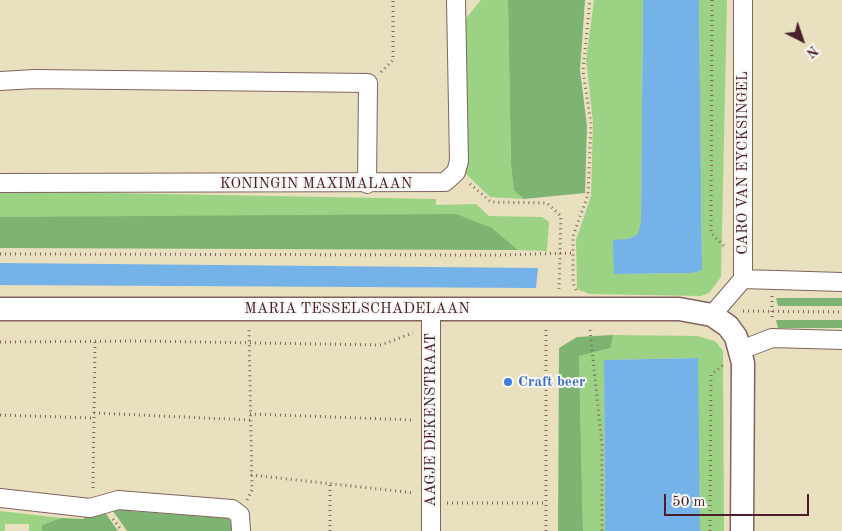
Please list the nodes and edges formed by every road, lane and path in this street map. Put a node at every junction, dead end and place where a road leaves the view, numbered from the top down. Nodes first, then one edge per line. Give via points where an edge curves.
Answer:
1 (393, 0) edge
2 (456, 0) edge
3 (590, 0) edge
4 (712, 0) edge
5 (743, 0) edge
6 (0, 81) edge
7 (368, 83) junction
8 (456, 172) junction
9 (0, 183) edge
10 (367, 184) junction
11 (727, 248) dead end
12 (572, 253) junction
13 (0, 254) edge
14 (559, 254) junction
15 (743, 279) junction
16 (772, 282) junction
17 (842, 282) edge
18 (0, 309) edge
19 (248, 309) junction
20 (743, 311) dead end
21 (772, 312) junction
22 (842, 312) edge
23 (712, 315) junction
24 (431, 318) junction
25 (559, 318) junction
26 (590, 323) junction
27 (537, 328) dead end
28 (546, 328) junction
29 (772, 338) junction
30 (842, 340) edge
31 (0, 342) edge
32 (95, 342) junction
33 (249, 343) junction
34 (741, 350) junction
35 (94, 413) junction
36 (250, 414) junction
37 (0, 415) edge
38 (93, 418) junction
39 (250, 420) junction
40 (431, 421) junction
41 (251, 475) junction
42 (330, 484) junction
43 (431, 495) junction
44 (0, 498) edge
45 (546, 503) junction
46 (102, 504) junction
47 (240, 523) edge
48 (122, 531) edge
49 (330, 531) edge
50 (431, 531) edge
51 (546, 531) edge
52 (602, 531) edge
53 (710, 531) edge
54 (742, 531) edge

1 - 7 path via 393,60
2 - 8 street via 459,161
3 - 12 path via 583,71 591,124 588,195 573,236
4 - 11 path via 711,233
5 - 15 street, CARO VAN EYCKSINGEL
6 - 7 street
7 - 10 street
8 - 10 street, KONINGIN MAXIMALAAN via 445,182 437,184
8 - 14 path via 491,202 547,203 561,216
9 - 10 street, KONINGIN MAXIMALAAN
12 - 14 path
12 - 26 path via 573,283 577,292 590,298
13 - 14 path
14 - 25 path
15 - 16 street
15 - 23 street
16 - 17 street
16 - 21 path
18 - 19 street, MARIA TESSELSCHADELAAN
19 - 24 street, MARIA TESSELSCHADELAAN
19 - 33 path
20 - 21 path
21 - 22 path
21 - 29 path
23 - 26 street, MARIA TESSELSCHADELAAN via 679,309
23 - 34 street via 728,326
24 - 25 street, MARIA TESSELSCHADELAAN
24 - 33 path, MARIA TESSELSCHADELAAN via 381,345
24 - 40 street, AAGJE DEKENSTRAAT
25 - 26 street, MARIA TESSELSCHADELAAN
25 - 28 path
26 - 52 path via 602,445
27 - 28 path
28 - 45 path
29 - 30 street
29 - 34 street
31 - 32 path, MARIA TESSELSCHADELAAN
32 - 33 path, MARIA TESSELSCHADELAAN
32 - 35 path
33 - 36 path
34 - 53 path via 711,375
34 - 54 street
35 - 38 path
35 - 39 path
36 - 39 path
36 - 40 path
37 - 38 path
38 - 46 path via 92,486
39 - 41 path
40 - 43 street, AAGJE DEKENSTRAAT
41 - 42 path
41 - 47 path via 252,490
42 - 43 path
42 - 49 path
43 - 45 path via 438,503
43 - 50 street, AAGJE DEKENSTRAAT
44 - 46 street via 90,508
45 - 51 path
46 - 47 street via 118,500 232,509
46 - 48 path

